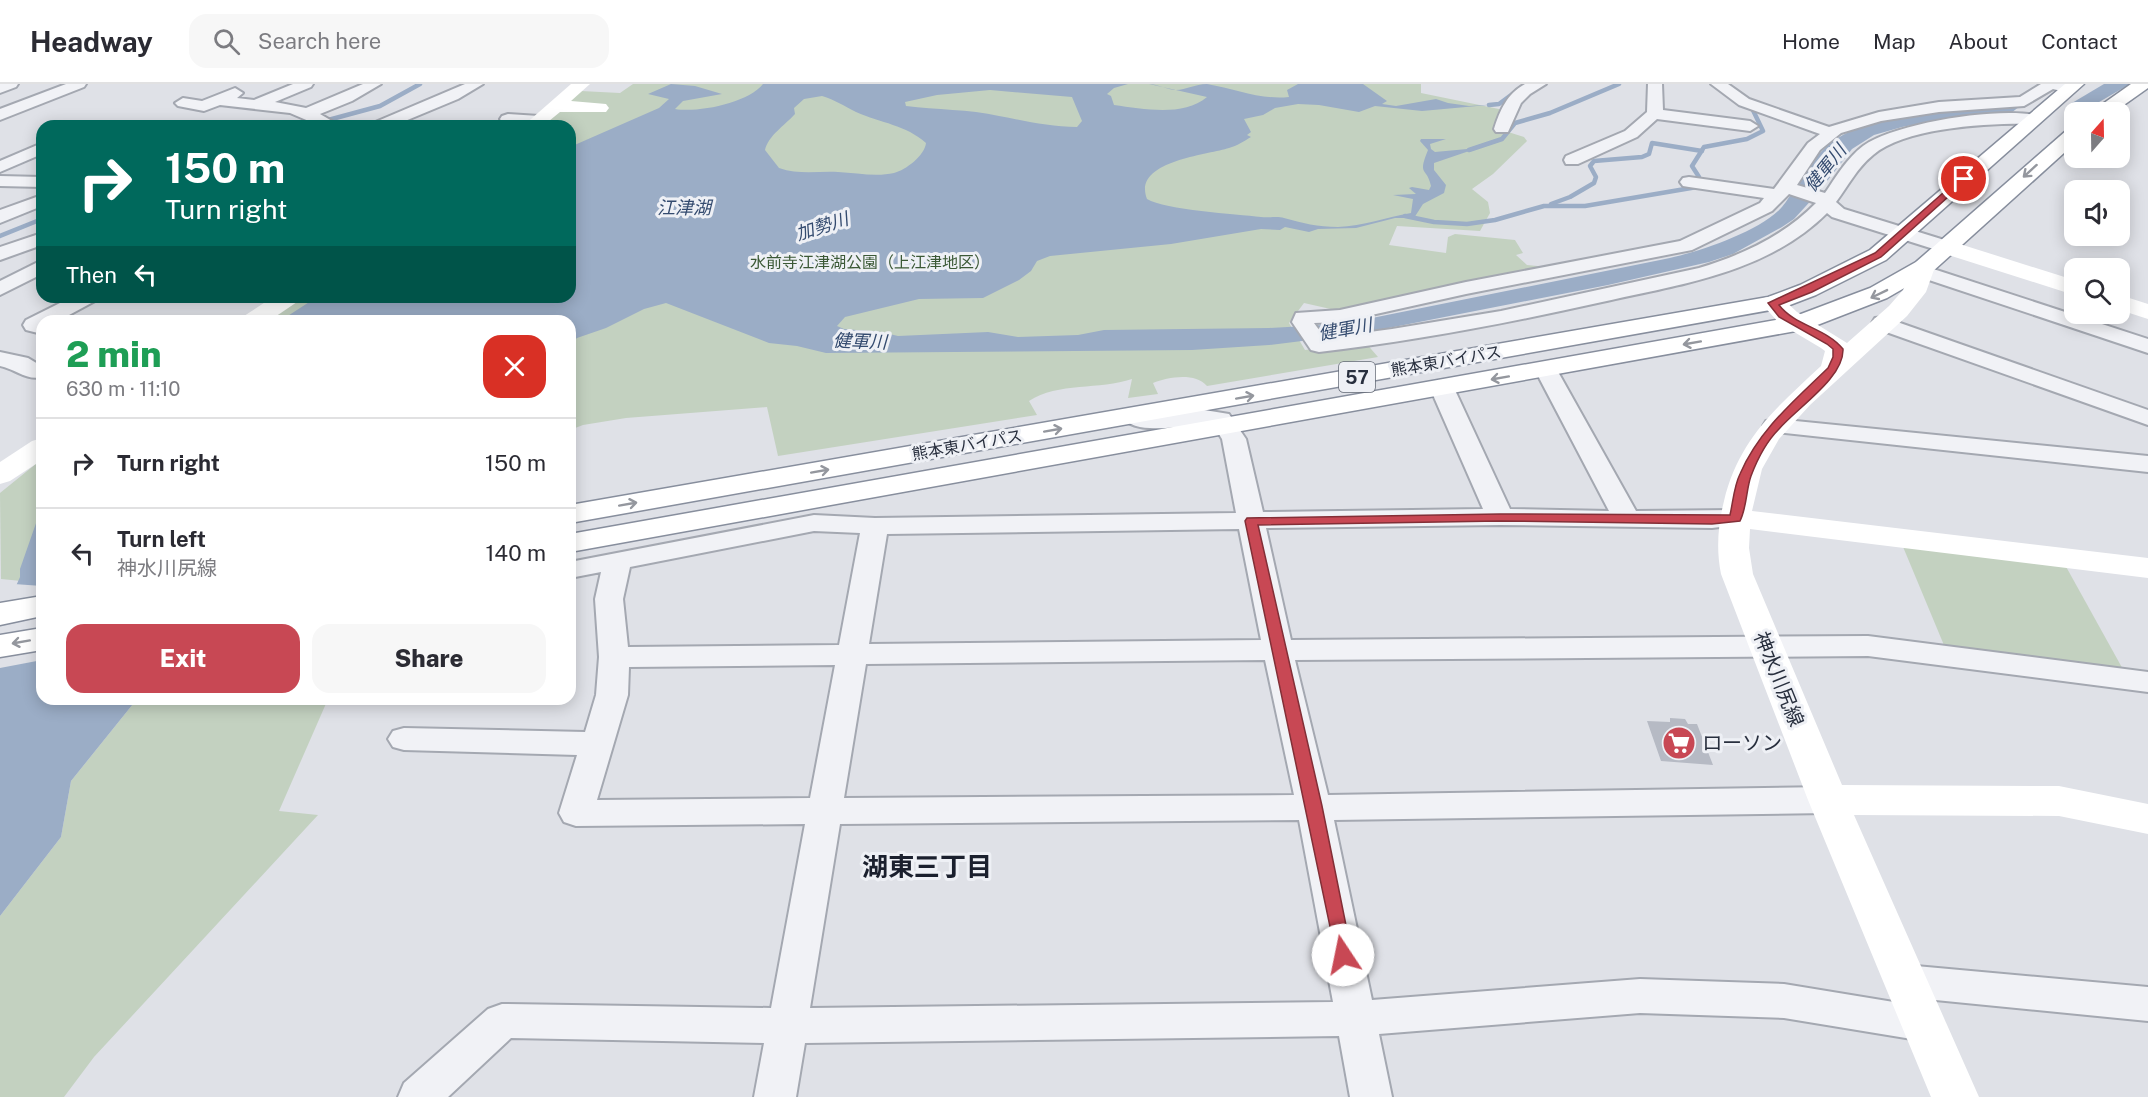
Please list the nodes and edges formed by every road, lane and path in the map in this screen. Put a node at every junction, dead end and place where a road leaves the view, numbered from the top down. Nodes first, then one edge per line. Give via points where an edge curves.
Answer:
1 (11, 84) edge
2 (79, 84) edge
3 (306, 84) edge
4 (374, 84) edge
5 (476, 84) edge
6 (581, 84) edge
7 (1536, 84) edge
8 (1655, 84) edge
9 (1718, 84) edge
10 (2142, 84) edge
11 (2072, 86) edge
12 (246, 88) dead end
13 (0, 90) edge
14 (44, 97) junction
15 (219, 100) junction
16 (2117, 102) edge
17 (183, 103) dead end
18 (257, 104) junction
19 (556, 106) junction
20 (600, 108) dead end
21 (1654, 114) junction
22 (0, 115) edge
23 (508, 119) dead end
24 (2033, 119) junction
25 (311, 120) edge
26 (394, 120) edge
27 (515, 120) edge
28 (540, 120) edge
29 (1750, 126) dead end
30 (1502, 129) dead end
31 (1831, 133) junction
32 (2064, 143) edge
33 (36, 151) edge
34 (1572, 160) dead end
35 (0, 167) edge
36 (0, 181) edge
37 (36, 182) edge
38 (1689, 182) dead end
39 (1782, 191) junction
40 (1823, 200) junction
41 (36, 202) edge
42 (0, 217) edge
43 (1901, 233) junction
44 (36, 241) edge
45 (1947, 247) junction
46 (0, 254) edge
47 (36, 269) edge
48 (1922, 269) junction
49 (2064, 285) edge
50 (0, 289) edge
51 (76, 303) edge
52 (280, 303) edge
53 (1773, 303) junction
54 (2130, 306) edge
55 (2148, 312) edge
56 (53, 315) edge
57 (262, 315) edge
58 (1883, 323) junction
59 (1798, 324) junction
60 (2148, 346) edge
61 (0, 359) edge
62 (1833, 369) junction
63 (1546, 370) junction
64 (36, 372) edge
65 (1442, 388) junction
66 (1133, 416) junction
67 (2148, 418) edge
68 (1228, 426) junction
69 (1775, 426) junction
70 (36, 451) edge
71 (2148, 464) edge
72 (0, 475) edge
73 (809, 512) junction
74 (576, 513) edge
75 (1500, 517) junction
76 (1735, 518) junction
77 (1626, 519) junction
78 (1251, 521) junction
79 (874, 526) junction
80 (576, 542) edge
81 (617, 561) junction
82 (2148, 568) edge
83 (576, 569) edge
84 (36, 607) edge
85 (0, 614) edge
86 (36, 640) edge
87 (1765, 645) junction
88 (0, 646) edge
89 (1278, 650) junction
90 (854, 653) junction
91 (614, 657) junction
92 (2148, 682) edge
93 (404, 738) dead end
94 (597, 744) junction
95 (1828, 800) junction
96 (1314, 806) junction
97 (826, 810) junction
98 (2148, 819) edge
99 (1905, 981) junction
100 (2148, 1004) edge
101 (1356, 1019) junction
102 (1924, 1024) junction
103 (788, 1026) junction
104 (419, 1097) edge
105 (776, 1097) edge
106 (1371, 1097) edge
107 (1955, 1097) edge

1 - 13 street
2 - 14 street
3 - 18 street
4 - 25 street
5 - 26 street
6 - 19 main road
7 - 30 street via 1508,108
8 - 21 street
9 - 31 street via 1744,102
10 - 16 main road
11 - 24 main road, 熊本東バイパス / 57
11 - 31 street via 2051,84 2024,101 1939,107 1879,117
12 - 15 street
13 - 14 street
14 - 22 street
15 - 17 street via 204,106
15 - 18 street
18 - 25 street
19 - 20 main road
19 - 28 main road
21 - 29 street
21 - 34 street via 1631,134
23 - 27 street
24 - 40 street via 1990,117 1959,121 1886,141 1866,152
24 - 43 main road, 熊本東バイパス / 57
31 - 39 street via 1814,147
32 -> 45 main road, 熊本東バイパス / 57
33 - 35 street
36 - 37 street
38 - 39 street
39 - 40 street
39 - 40 street via 1766,207 1685,246 1340,316 1303,317 1303,322 1318,345 1359,341 1535,311 1675,279 1737,262 1770,245 1805,222
40 - 43 street via 1838,213
41 - 42 street
43 - 45 street
43 - 53 main road, 熊本東バイパス / 57 via 1878,255
44 - 46 street
45 - 48 main road, 熊本東バイパス / 57
45 - 49 main road
47 - 50 street
48 - 58 main road, 神水川尻線 via 1914,292
48 -> 59 main road, 熊本東バイパス / 57 via 1863,302
48 - 60 street
51 - 56 street
52 - 57 main road
53 - 59 main road via 1782,315
66 -> 53 main road, 熊本東バイパス / 57
54 - 55 main road
58 - 62 main road, 神水川尻線
58 - 67 street
59 - 62 main road via 1831,341 1838,349
59 -> 63 main road, 熊本東バイパス / 57
61 - 64 street
62 - 69 main road, 神水川尻線
63 -> 65 main road, 熊本東バイパス / 57
63 - 77 street
65 - 68 main road, 熊本東バイパス / 57
65 - 75 street
66 - 68 street via 1157,423 1209,416
74 -> 66 main road, 熊本東バイパス / 57
68 - 73 main road, 熊本東バイパス / 57
68 - 78 street
69 - 71 street
69 - 76 main road, 神水川尻線 via 1753,457
70 - 72 main road
73 - 79 street
73 - 80 main road, 熊本東バイパス / 57
73 - 81 street
75 - 77 street
75 - 78 street
76 - 77 street
76 - 82 main road
76 - 87 main road, 神水川尻線 via 1733,557 1737,574
78 - 79 street
78 - 89 street
79 - 90 street
81 - 83 street
81 - 91 street via 609,599
84 - 85 main road
86 -> 88 main road
87 - 89 street
87 - 92 street via 1868,646
87 - 95 main road, 神水川尻線
89 - 90 street
89 - 96 street
90 - 91 street
90 - 97 street
91 - 94 street via 612,695
93 - 94 street
94 - 97 street via 576,813
95 - 96 street
95 - 98 main road via 2059,801
95 - 99 main road, 神水川尻線
96 - 97 street
96 - 101 street
97 - 103 street
99 - 100 street
99 - 102 main road, 神水川尻線
101 - 102 street via 1640,996 1784,1001
101 - 103 street
101 - 106 street
102 - 107 main road, 神水川尻線
103 - 104 street via 502,1021
103 - 105 street

